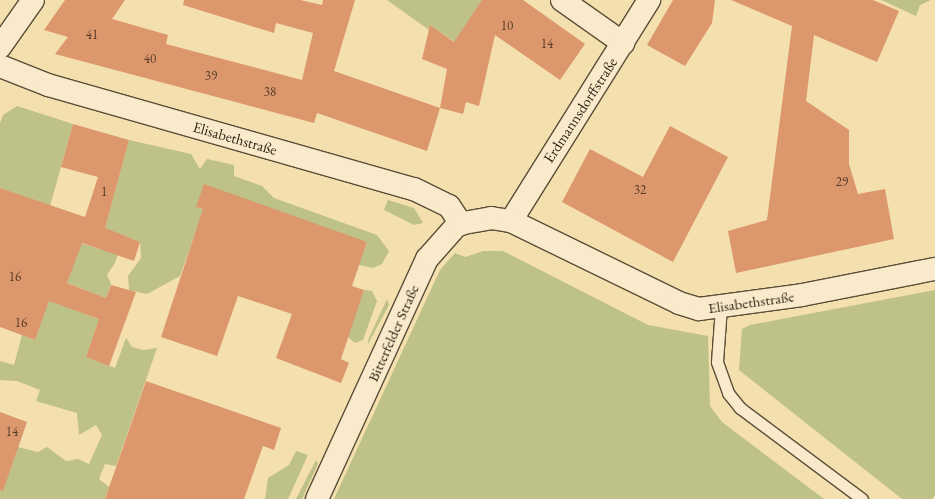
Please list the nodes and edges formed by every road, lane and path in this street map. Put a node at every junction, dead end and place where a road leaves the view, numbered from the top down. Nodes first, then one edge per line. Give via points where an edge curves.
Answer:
1 (33, 0) edge
2 (562, 0) edge
3 (648, 0) edge
4 (623, 43) junction
5 (0, 48) edge
6 (0, 66) edge
7 (511, 221) junction
8 (461, 224) junction
9 (935, 269) edge
10 (721, 307) junction
11 (317, 499) edge
12 (862, 499) edge

1 - 5 street
2 - 4 street
3 - 4 street, Erdmannsdorffstraße
4 - 7 street, Erdmannsdorffstraße
6 - 8 street, Elisabethstraße via 48,85 414,189 449,206
7 - 8 street, Bitterfelder Straße via 491,218
7 - 10 street, Elisabethstraße via 679,303 698,309
8 - 11 street, Bitterfelder Straße via 446,234 427,259
9 - 10 street, Elisabethstraße
10 - 12 lane via 717,362 728,393 740,408

